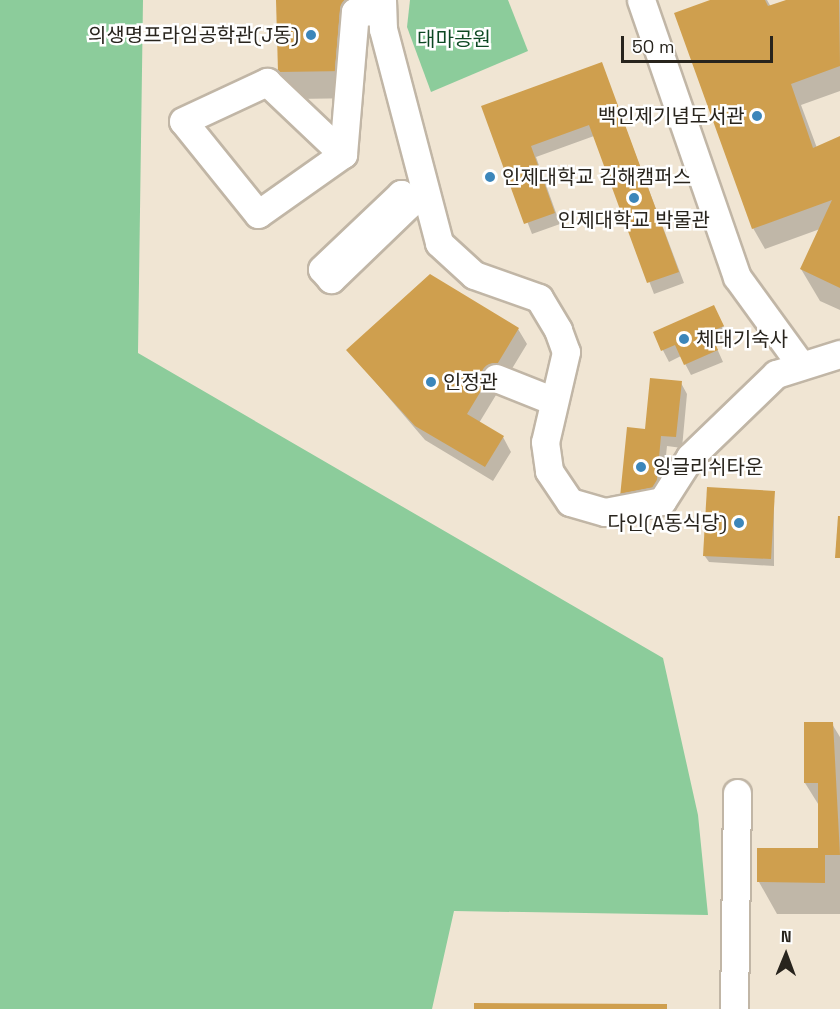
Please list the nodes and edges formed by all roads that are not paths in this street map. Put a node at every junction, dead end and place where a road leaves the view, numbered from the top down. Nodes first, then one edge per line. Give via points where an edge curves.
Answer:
1 (641, 0) edge
2 (382, 5) edge
3 (343, 154) junction
4 (840, 354) edge
5 (801, 365) junction
6 (496, 378) dead end
7 (554, 401) junction
8 (737, 793) dead end
9 (734, 1009) edge

1 - 5 street via 737,277
2 - 3 street via 355,12
2 - 7 street via 415,197 439,243 474,275 539,298 566,352
3 - 3 street via 267,82 183,121 258,214
4 - 5 street
5 - 7 street via 776,374 690,457 662,501 624,510 605,512 570,502 549,471 545,442
6 - 7 street
8 - 9 street

